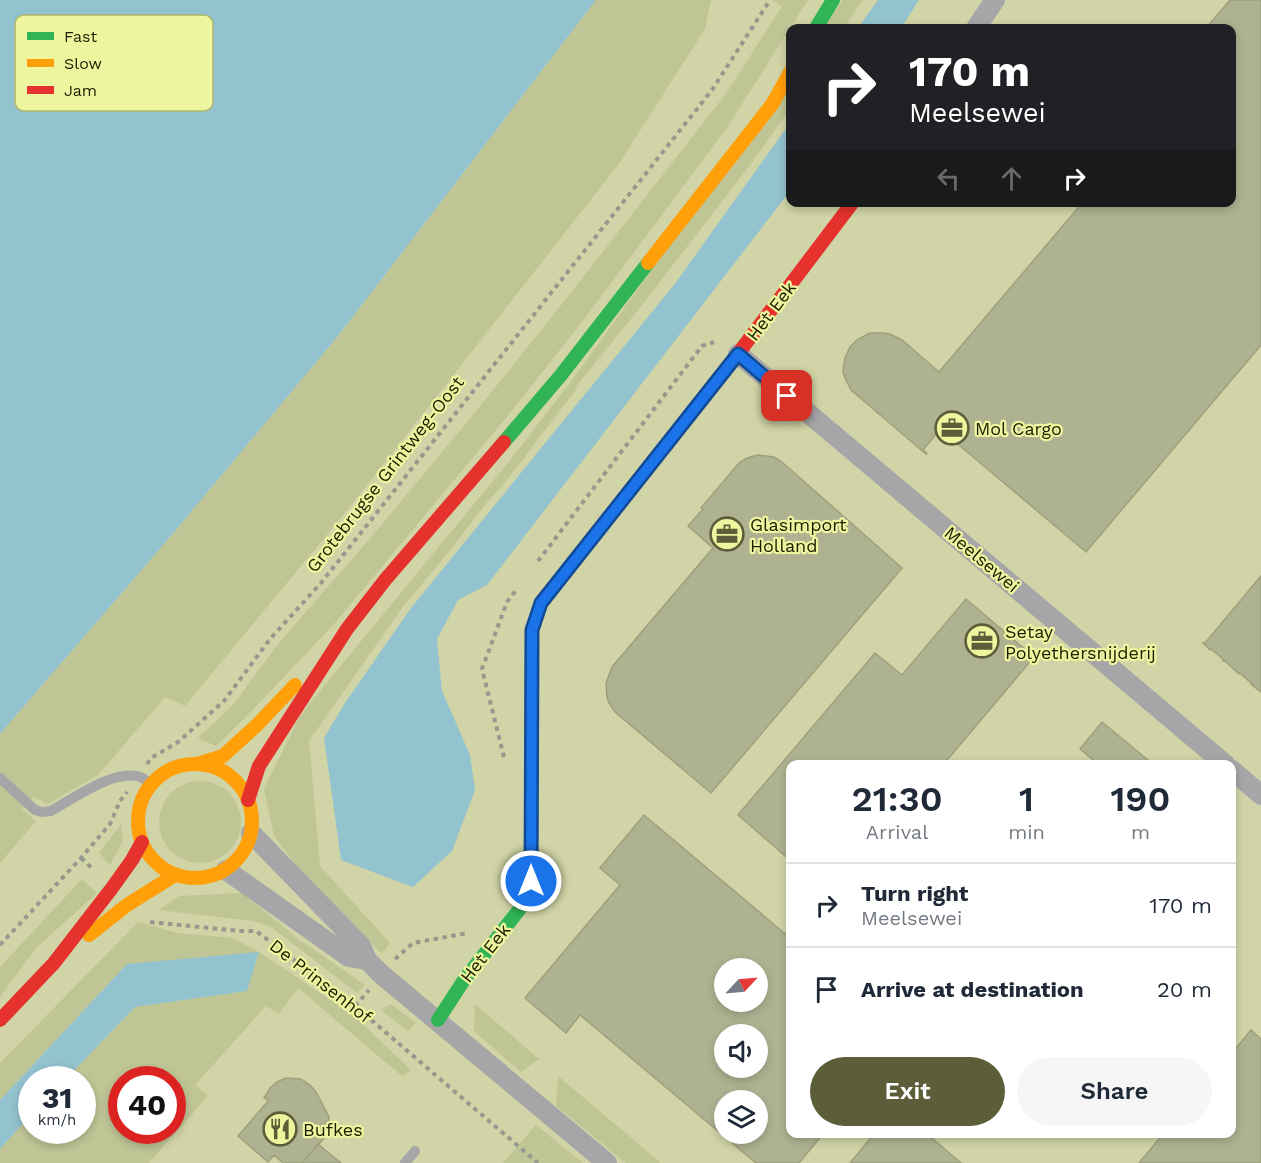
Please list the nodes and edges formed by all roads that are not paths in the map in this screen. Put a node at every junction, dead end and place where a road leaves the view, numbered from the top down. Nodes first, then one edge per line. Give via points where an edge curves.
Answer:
1 (833, 0) edge
2 (995, 0) edge
3 (818, 24) edge
4 (979, 24) edge
5 (786, 79) edge
6 (849, 207) edge
7 (738, 354) junction
8 (348, 629) junction
9 (1220, 760) edge
10 (197, 764) junction
11 (1236, 773) edge
12 (0, 778) edge
13 (152, 785) junction
14 (1261, 795) edge
15 (248, 800) junction
16 (251, 833) junction
17 (141, 842) junction
18 (226, 870) junction
19 (175, 875) junction
20 (367, 960) junction
21 (54, 963) junction
22 (0, 1020) edge
23 (438, 1020) junction
24 (415, 1151) dead end
25 (405, 1163) edge
26 (607, 1163) edge

1 - 3 street
2 - 4 street
5 - 8 street via 773,103 561,375 385,580
6 - 7 street, Het Eek
7 - 9 street, Meelsewei
7 - 23 street, Het Eek via 541,603 532,630 531,881 519,910
8 - 10 street via 223,756
8 - 15 street via 258,766
10 - 13 street via 178,767 161,775
10 - 15 street via 228,775
11 - 14 street
12 - 13 lane via 27,804 42,812 121,776 139,776
13 - 17 street via 140,807
15 - 16 street
16 - 18 street via 242,854
16 - 20 street, De Prinsenhof via 361,946
17 - 19 street via 149,856
17 - 21 street via 112,888
18 - 19 street via 192,879
18 - 20 street, De Prinsenhof via 349,957
19 - 21 street via 127,905
20 - 23 street, De Prinsenhof
21 - 22 street
23 - 26 street, De Prinsenhof
24 - 25 lane

